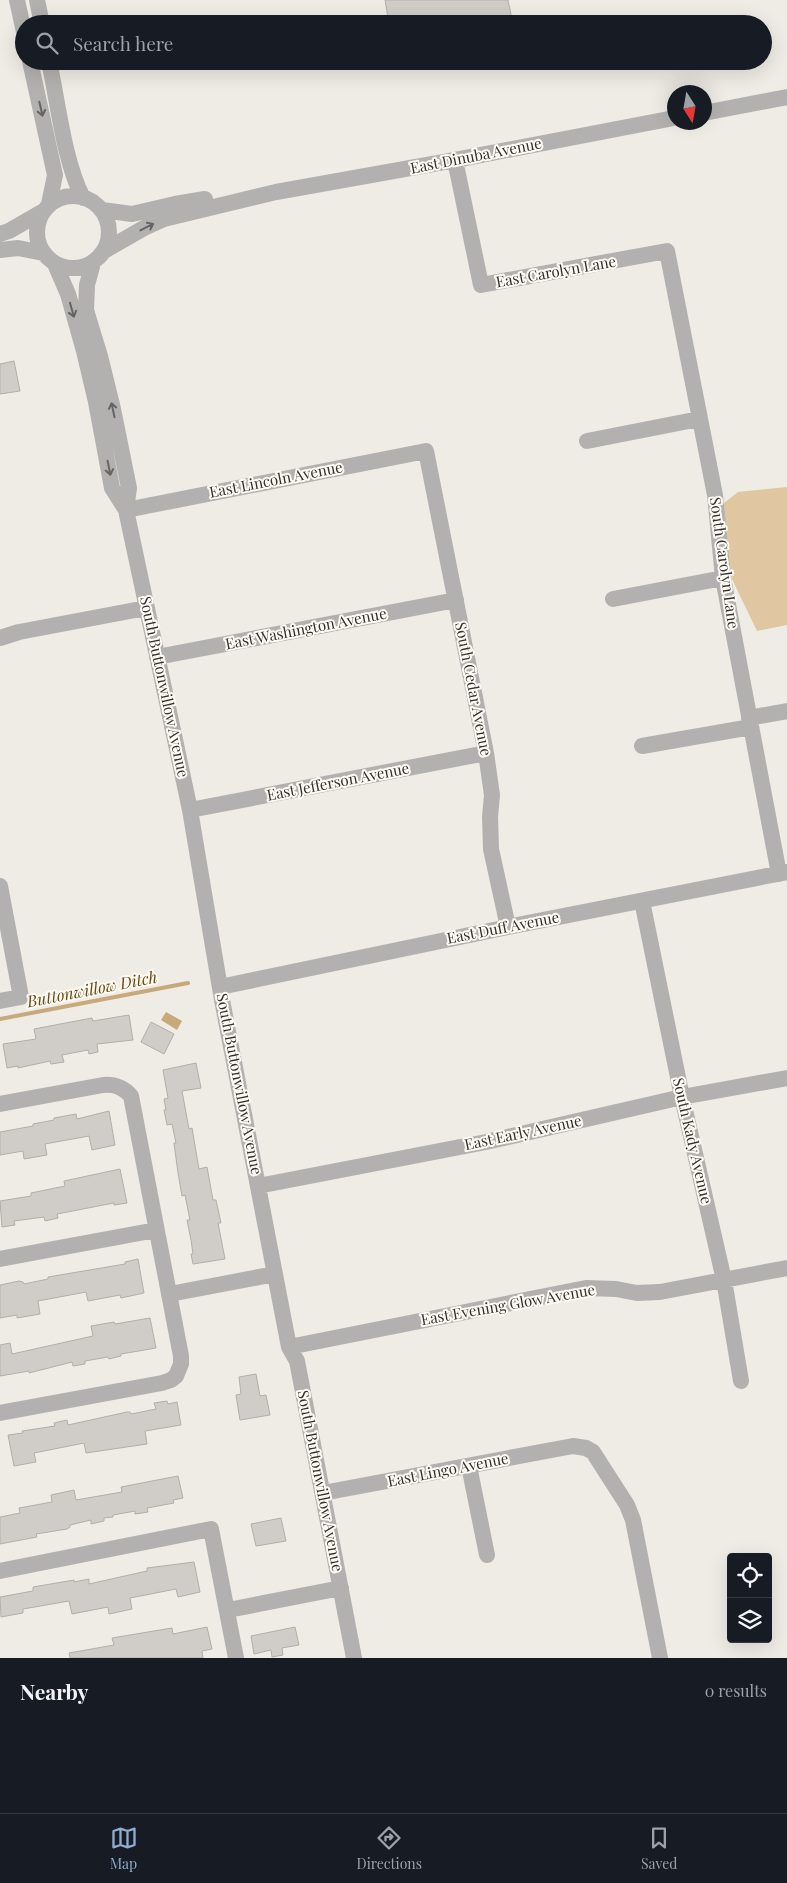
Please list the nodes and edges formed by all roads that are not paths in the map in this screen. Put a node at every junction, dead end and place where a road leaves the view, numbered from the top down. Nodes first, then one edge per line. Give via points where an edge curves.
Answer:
1 (16, 0) edge
2 (37, 0) edge
3 (20, 15) edge
4 (40, 15) edge
5 (32, 70) edge
6 (51, 70) edge
7 (787, 97) edge
8 (712, 111) edge
9 (667, 119) edge
10 (455, 160) junction
11 (276, 192) junction
12 (83, 198) junction
13 (46, 208) junction
14 (102, 210) junction
15 (0, 234) edge
16 (0, 250) edge
17 (104, 251) junction
18 (667, 252) joint
19 (49, 259) junction
20 (93, 263) junction
21 (699, 419) junction
22 (587, 441) dead end
23 (426, 451) joint
24 (126, 510) junction
25 (723, 578) junction
26 (613, 599) dead end
27 (456, 600) junction
28 (146, 608) junction
29 (0, 638) edge
30 (157, 658) junction
31 (787, 711) edge
32 (750, 723) junction
33 (642, 746) dead end
34 (486, 753) junction
35 (190, 810) junction
36 (783, 873) edge
37 (0, 886) edge
38 (642, 901) junction
39 (508, 927) junction
40 (220, 987) junction
41 (0, 1001) edge
42 (787, 1078) edge
43 (682, 1097) junction
44 (0, 1104) edge
45 (258, 1186) junction
46 (156, 1230) junction
47 (0, 1259) edge
48 (787, 1268) edge
49 (275, 1274) junction
50 (724, 1280) junction
51 (170, 1294) junction
52 (289, 1347) junction
53 (741, 1381) dead end
54 (0, 1413) edge
55 (469, 1466) junction
56 (323, 1494) junction
57 (487, 1555) dead end
58 (0, 1571) edge
59 (341, 1588) junction
60 (228, 1610) junction
61 (236, 1658) edge
62 (354, 1658) edge
63 (660, 1658) edge

1 - 3 street
2 - 4 street
5 -> 13 street via 55,175
6 - 12 street via 70,165
7 - 8 street
9 - 10 street, East Dinuba Avenue
10 - 11 street, East Dinuba Avenue
10 - 18 street, East Carolyn Lane via 481,286
11 - 14 street, East Dinuba Avenue via 227,196 132,214
17 -> 11 street, East Dinuba Avenue via 164,219
12 - 13 street via 60,198
12 - 14 street
13 - 15 street
13 - 19 street via 37,226 37,241
14 - 17 street via 110,229
16 - 19 street via 18,248
17 - 20 street
18 - 21 street, South Carolyn Lane
19 - 20 street via 62,267 77,269
19 -> 24 street, South Buttonwillow Avenue via 68,294 96,402 112,488
24 -> 20 street, South Buttonwillow Avenue via 129,488 115,418 86,310 87,285
21 - 22 street
21 - 25 street, South Carolyn Lane via 715,495
23 - 24 street, East Lincoln Avenue
23 - 27 street, South Cedar Avenue
24 - 28 street, South Buttonwillow Avenue
25 - 26 street
25 - 32 street, South Carolyn Lane
27 - 30 street, East Washington Avenue
27 - 34 street, South Cedar Avenue
28 - 29 street
28 - 30 street, South Buttonwillow Avenue
30 - 35 street, South Buttonwillow Avenue
31 - 32 street
32 - 33 street
32 - 36 street, South Carolyn Lane
34 - 35 street, East Jefferson Avenue
34 - 39 street, South Cedar Avenue via 492,795 491,850
35 - 40 street, South Buttonwillow Avenue
36 - 38 street, East Duff Avenue
37 - 41 street via 21,997
38 - 39 street, East Duff Avenue
38 - 43 street, South Kady Avenue
39 - 40 street, East Duff Avenue
40 - 45 street, South Buttonwillow Avenue
42 - 43 street, East Early Avenue
43 - 45 street, East Early Avenue via 486,1142
43 - 50 street, South Kady Avenue
44 - 46 street via 103,1085 126,1090 133,1105
45 - 49 street, South Buttonwillow Avenue
46 - 47 street
46 - 51 street
48 - 50 street, East Evening Glow Avenue
49 - 51 street
49 - 52 street, South Buttonwillow Avenue
50 - 52 street, East Evening Glow Avenue via 648,1293 586,1288
50 - 53 street, South Kady Avenue
51 - 54 street via 181,1364 171,1380
52 - 56 street, South Buttonwillow Avenue via 297,1361
55 - 56 street, East Lingo Avenue
55 - 57 street
55 - 63 street, East Lingo Avenue via 573,1446 593,1452 631,1512
56 - 59 street, South Buttonwillow Avenue
58 - 60 street via 211,1529
59 - 60 street
59 - 62 street, South Buttonwillow Avenue
60 - 61 street

